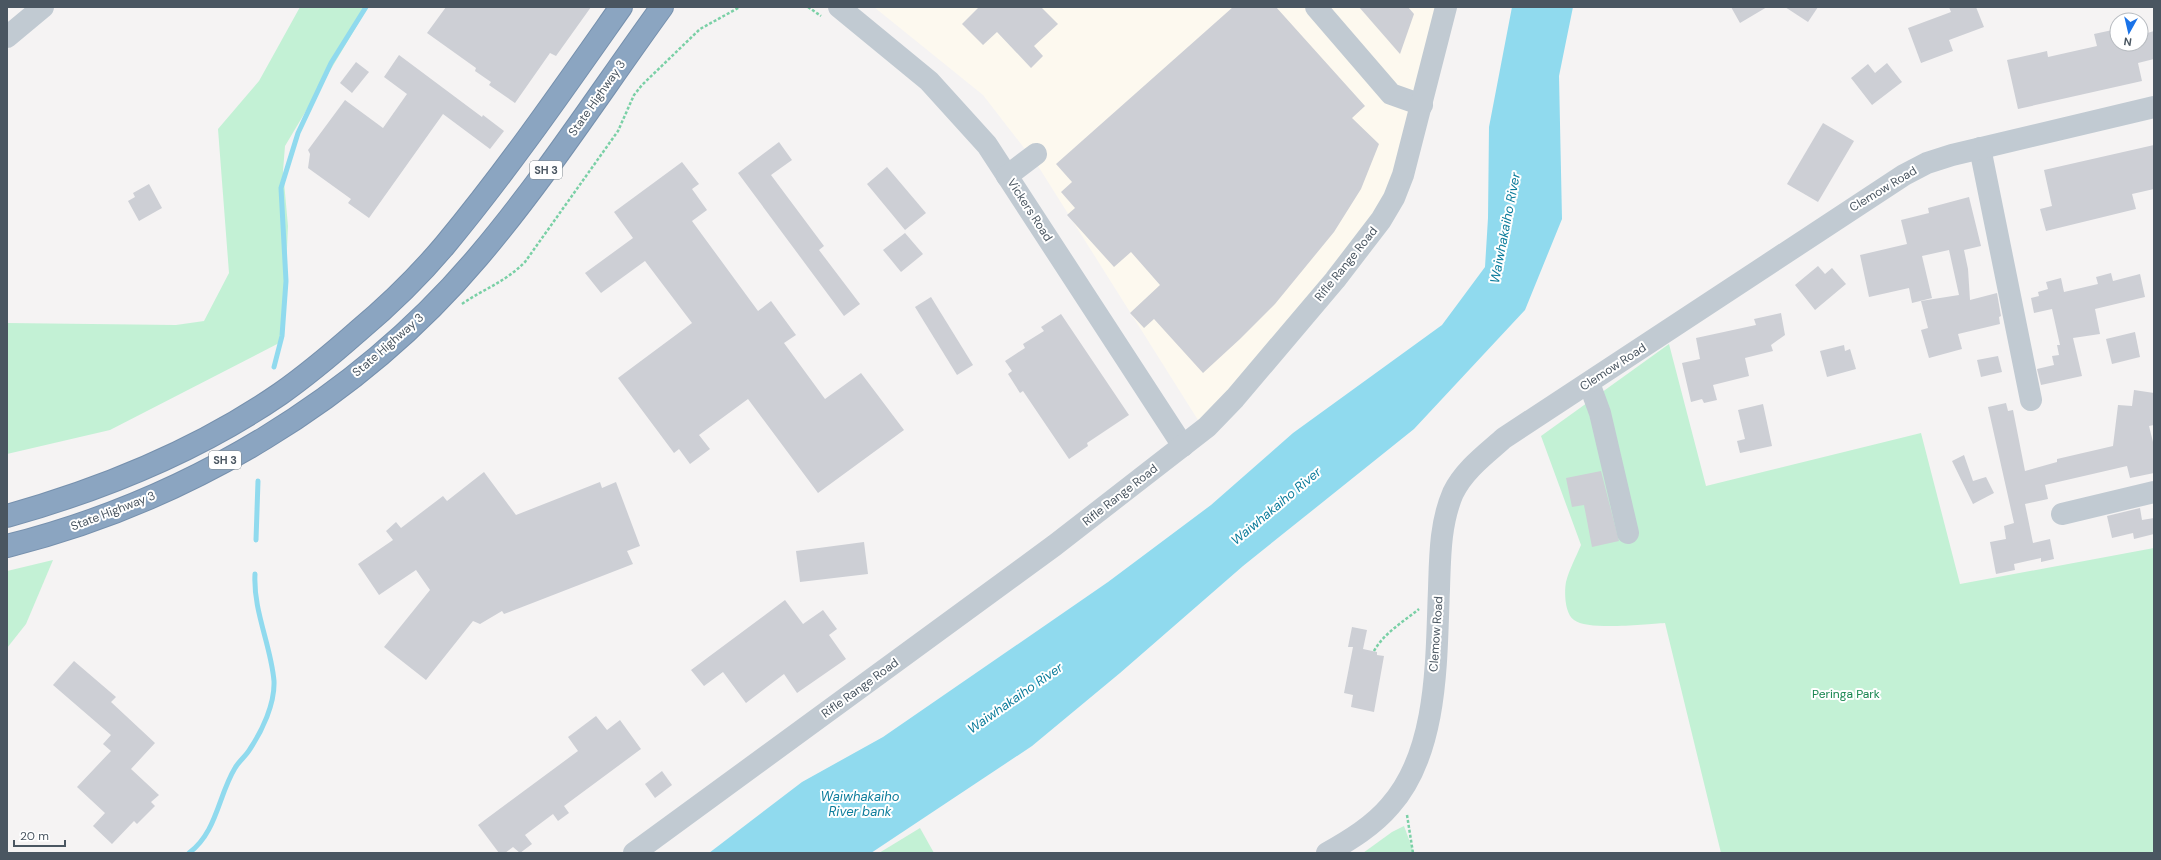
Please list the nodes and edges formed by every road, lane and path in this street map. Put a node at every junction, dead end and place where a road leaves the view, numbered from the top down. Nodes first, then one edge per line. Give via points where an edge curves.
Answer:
1 (43, 7) edge
2 (621, 7) edge
3 (662, 7) edge
4 (808, 7) edge
5 (1316, 7) edge
6 (1446, 7) edge
7 (833, 13) edge
8 (7, 37) edge
9 (1422, 106) junction
10 (2154, 107) edge
11 (1980, 148) junction
12 (1036, 154) dead end
13 (1008, 176) junction
14 (1589, 383) junction
15 (2031, 400) dead end
16 (1183, 446) junction
17 (2154, 492) edge
18 (2062, 514) dead end
19 (7, 516) edge
20 (1628, 534) dead end
21 (7, 546) edge
22 (1422, 607) dead end
23 (1374, 651) dead end
24 (1408, 825) dead end
25 (634, 853) edge
26 (1327, 853) edge
27 (1413, 853) edge

1 - 8 street
2 - 19 highway, SH 3 via 520,148 444,246 382,309 322,363 240,419 146,467 95,488
3 - 21 highway, State Highway 3 / SH 3 via 561,150 486,247 416,322 371,362 290,422 189,480 91,521
4 - 7 path
5 - 9 street via 1391,94
6 - 9 street, Rifle Range Road
7 - 13 street, Vickers Road via 929,81 987,145
9 - 16 street, Rifle Range Road via 1404,175 1381,220 1335,280 1235,398 1207,427
10 - 11 street, Clemow Road
11 - 14 street, Clemow Road via 1927,163 1882,188
11 - 15 street
12 - 13 street
13 - 16 street, Vickers Road
14 - 20 street via 1600,413
14 - 26 street, Clemow Road via 1504,438 1467,472 1453,493 1441,541 1432,691 1422,747 1410,777 1390,807 1365,829
16 - 25 street, Rifle Range Road via 1055,545
17 - 18 street
22 - 23 path via 1393,629
24 - 27 path

